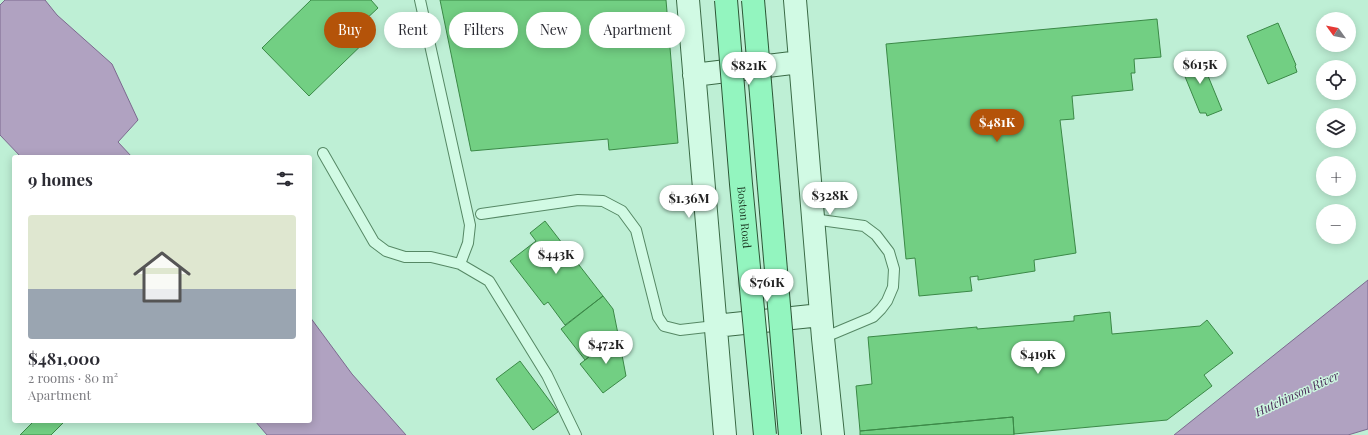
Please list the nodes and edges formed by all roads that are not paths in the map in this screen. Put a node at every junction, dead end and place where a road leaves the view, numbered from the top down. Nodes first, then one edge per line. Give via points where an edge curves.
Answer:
1 (420, 0) edge
2 (688, 0) edge
3 (726, 0) edge
4 (753, 0) edge
5 (795, 0) edge
6 (800, 62) junction
7 (694, 75) junction
8 (323, 153) dead end
9 (481, 214) dead end
10 (813, 219) junction
11 (460, 264) junction
12 (821, 315) junction
13 (716, 326) junction
14 (823, 338) junction
15 (576, 435) edge
16 (725, 435) edge
17 (765, 435) edge
18 (790, 435) edge
19 (833, 435) edge

1 - 11 lane via 470,225 468,243
2 - 7 street
3 - 17 main road, Boston Road, bridge
4 - 18 main road, bridge
5 - 6 street
6 - 7 street
6 - 10 street
7 - 13 street
8 - 11 lane via 374,242 386,251 405,258 431,257
9 - 13 lane via 578,200 603,201 622,211 636,230 658,317 664,326 680,330
10 - 12 street
10 - 14 lane via 864,226 876,235 890,252 894,269 893,287 887,301 873,317
11 - 15 lane via 489,281 547,375
12 - 13 street
12 - 14 street
13 - 16 street
14 - 19 street

